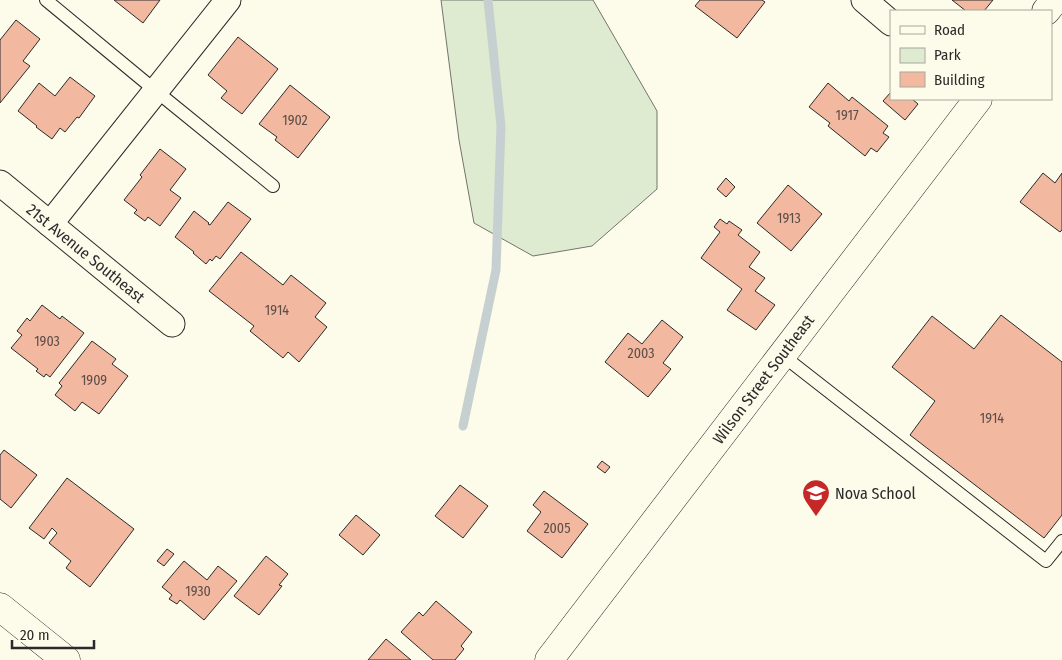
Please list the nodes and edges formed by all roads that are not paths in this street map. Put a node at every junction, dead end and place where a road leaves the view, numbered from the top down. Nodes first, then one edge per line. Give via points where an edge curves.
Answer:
1 (46, 0) edge
2 (228, 0) edge
3 (864, 0) edge
4 (1055, 0) edge
5 (1047, 10) edge
6 (890, 22) edge
7 (156, 91) junction
8 (977, 100) edge
9 (0, 182) edge
10 (273, 186) dead end
11 (50, 224) junction
12 (172, 324) dead end
13 (782, 355) junction
14 (1062, 540) edge
15 (0, 607) edge
16 (66, 660) edge
17 (549, 660) edge

1 - 7 lane
2 - 7 street
3 - 6 street
4 - 5 street
7 - 10 lane
7 - 11 street
8 - 13 street, Wilson Street Southeast
9 - 11 street, 21st Avenue Southeast
11 - 12 street, 21st Avenue Southeast
13 - 14 lane via 1046,561
13 - 17 street, Wilson Street Southeast
15 - 16 street

